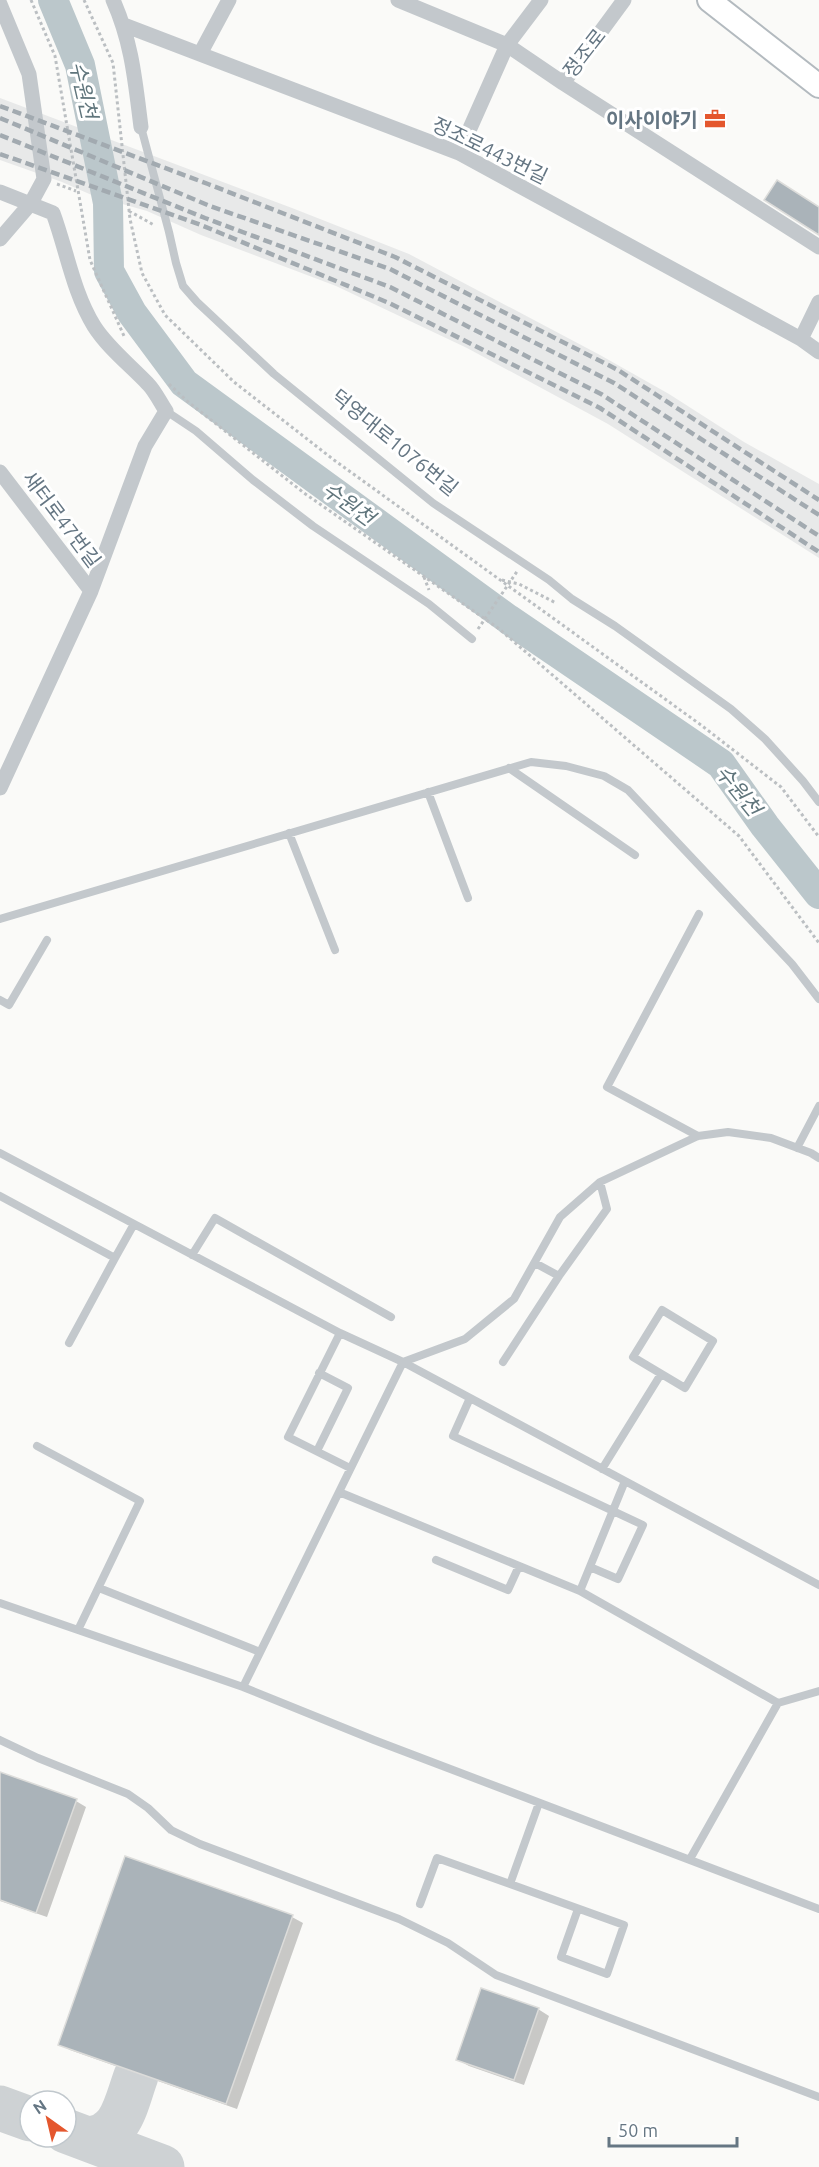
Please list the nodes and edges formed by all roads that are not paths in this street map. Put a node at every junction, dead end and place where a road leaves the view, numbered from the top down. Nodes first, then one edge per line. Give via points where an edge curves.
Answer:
1 (113, 0) edge
2 (229, 0) edge
3 (398, 0) edge
4 (541, 0) edge
5 (624, 0) edge
6 (709, 0) edge
7 (0, 4) edge
8 (124, 25) junction
9 (507, 45) junction
10 (200, 54) junction
11 (562, 83) junction
12 (819, 86) edge
13 (141, 127) joint
14 (459, 153) junction
15 (0, 192) edge
16 (31, 203) junction
17 (0, 239) edge
18 (819, 247) edge
19 (819, 302) edge
20 (801, 339) junction
21 (819, 352) edge
22 (166, 411) junction
23 (0, 472) edge
24 (91, 591) junction
25 (472, 639) dead end
26 (509, 768) junction
27 (0, 788) edge
28 (428, 792) junction
29 (819, 802) edge
30 (289, 833) junction
31 (635, 855) dead end
32 (468, 898) dead end
33 (699, 914) dead end
34 (0, 919) edge
35 (47, 940) dead end
36 (335, 950) dead end
37 (819, 999) edge
38 (0, 1000) edge
39 (819, 1106) edge
40 (698, 1136) junction
41 (797, 1148) junction
42 (0, 1153) edge
43 (819, 1158) edge
44 (600, 1182) junction
45 (0, 1196) edge
46 (134, 1224) junction
47 (192, 1255) junction
48 (115, 1258) junction
49 (535, 1263) junction
50 (559, 1276) junction
51 (391, 1317) dead end
52 (340, 1333) junction
53 (69, 1343) dead end
54 (403, 1362) junction
55 (503, 1362) dead end
56 (320, 1374) junction
57 (661, 1374) junction
58 (470, 1398) junction
59 (37, 1446) dead end
60 (317, 1451) junction
61 (350, 1468) junction
62 (602, 1469) junction
63 (625, 1481) junction
64 (339, 1492) junction
65 (613, 1511) junction
66 (436, 1560) dead end
67 (519, 1566) junction
68 (590, 1567) junction
69 (819, 1585) edge
70 (99, 1588) junction
71 (580, 1591) junction
72 (0, 1602) edge
73 (78, 1630) junction
74 (260, 1652) junction
75 (243, 1687) junction
76 (819, 1691) edge
77 (778, 1703) junction
78 (0, 1740) edge
79 (539, 1803) junction
80 (690, 1859) junction
81 (510, 1884) junction
82 (420, 1904) dead end
83 (578, 1909) junction
84 (819, 1909) edge
85 (819, 2097) edge

1 - 8 street, 덕영대로1076번길
2 - 10 street
3 - 9 street, 정조로
4 - 9 street
5 - 11 street, 정조로
6 - 12 street
7 - 16 street via 29,74 44,179
8 - 10 street, 정조로443번길
8 - 13 street, 덕영대로1076번길
9 - 11 street, 정조로
9 - 14 street
10 - 14 street, 정조로443번길
11 - 18 street
13 - 29 lane, 덕영대로1076번길 via 183,286 213,317 274,374 433,503 731,709 765,739
14 - 20 street, 정조로443번길
15 - 16 street
16 - 17 street
16 - 22 street via 53,213 78,297 95,328 149,385
19 - 20 street
20 - 21 street, 정조로443번길
22 - 24 street via 145,446
22 - 25 lane via 313,526 429,604
23 - 24 street, 새터로47번길
24 - 27 street, 새터로47번길
26 - 28 lane
26 - 31 lane
26 - 37 lane via 531,762 566,766 604,776 628,790 792,964
28 - 30 lane
28 - 32 lane
30 - 34 lane
30 - 36 lane
33 - 40 lane via 607,1087
35 - 38 lane via 9,1005
39 - 41 lane
40 - 41 lane via 728,1132 771,1138
40 - 44 lane
41 - 43 lane
42 - 46 lane
44 - 49 lane via 560,1217
44 - 50 lane via 607,1209
45 - 48 lane
46 - 47 lane
46 - 48 lane
47 - 51 lane via 215,1218
47 - 52 lane
48 - 53 lane
49 - 50 lane
49 - 54 lane via 514,1299 465,1339
50 - 55 lane
52 - 54 lane
52 - 56 lane
54 - 58 lane
54 - 61 lane
56 - 60 lane via 348,1388
56 - 60 lane via 288,1437
57 - 57 lane via 685,1388 713,1341 662,1310 633,1357
57 - 62 lane
58 - 62 lane
58 - 65 lane via 453,1436
59 - 70 lane via 140,1501
60 - 61 lane
61 - 64 lane
62 - 63 lane
63 - 65 lane
63 - 69 lane
64 - 67 lane
64 - 74 lane
65 - 68 lane
65 - 68 lane via 643,1525 618,1579
66 - 67 lane via 508,1590
67 - 71 lane
68 - 71 lane
70 - 73 lane
70 - 74 lane
71 - 77 lane
72 - 73 lane
73 - 75 lane
74 - 75 lane
75 - 79 lane
76 - 77 lane
77 - 80 lane
78 - 85 lane via 128,1794 171,1830 200,1844 399,1919 448,1943 496,1975
79 - 80 lane
79 - 81 lane
80 - 84 lane
81 - 82 lane via 437,1858
81 - 83 lane
83 - 83 lane via 624,1925 607,1974 561,1957

